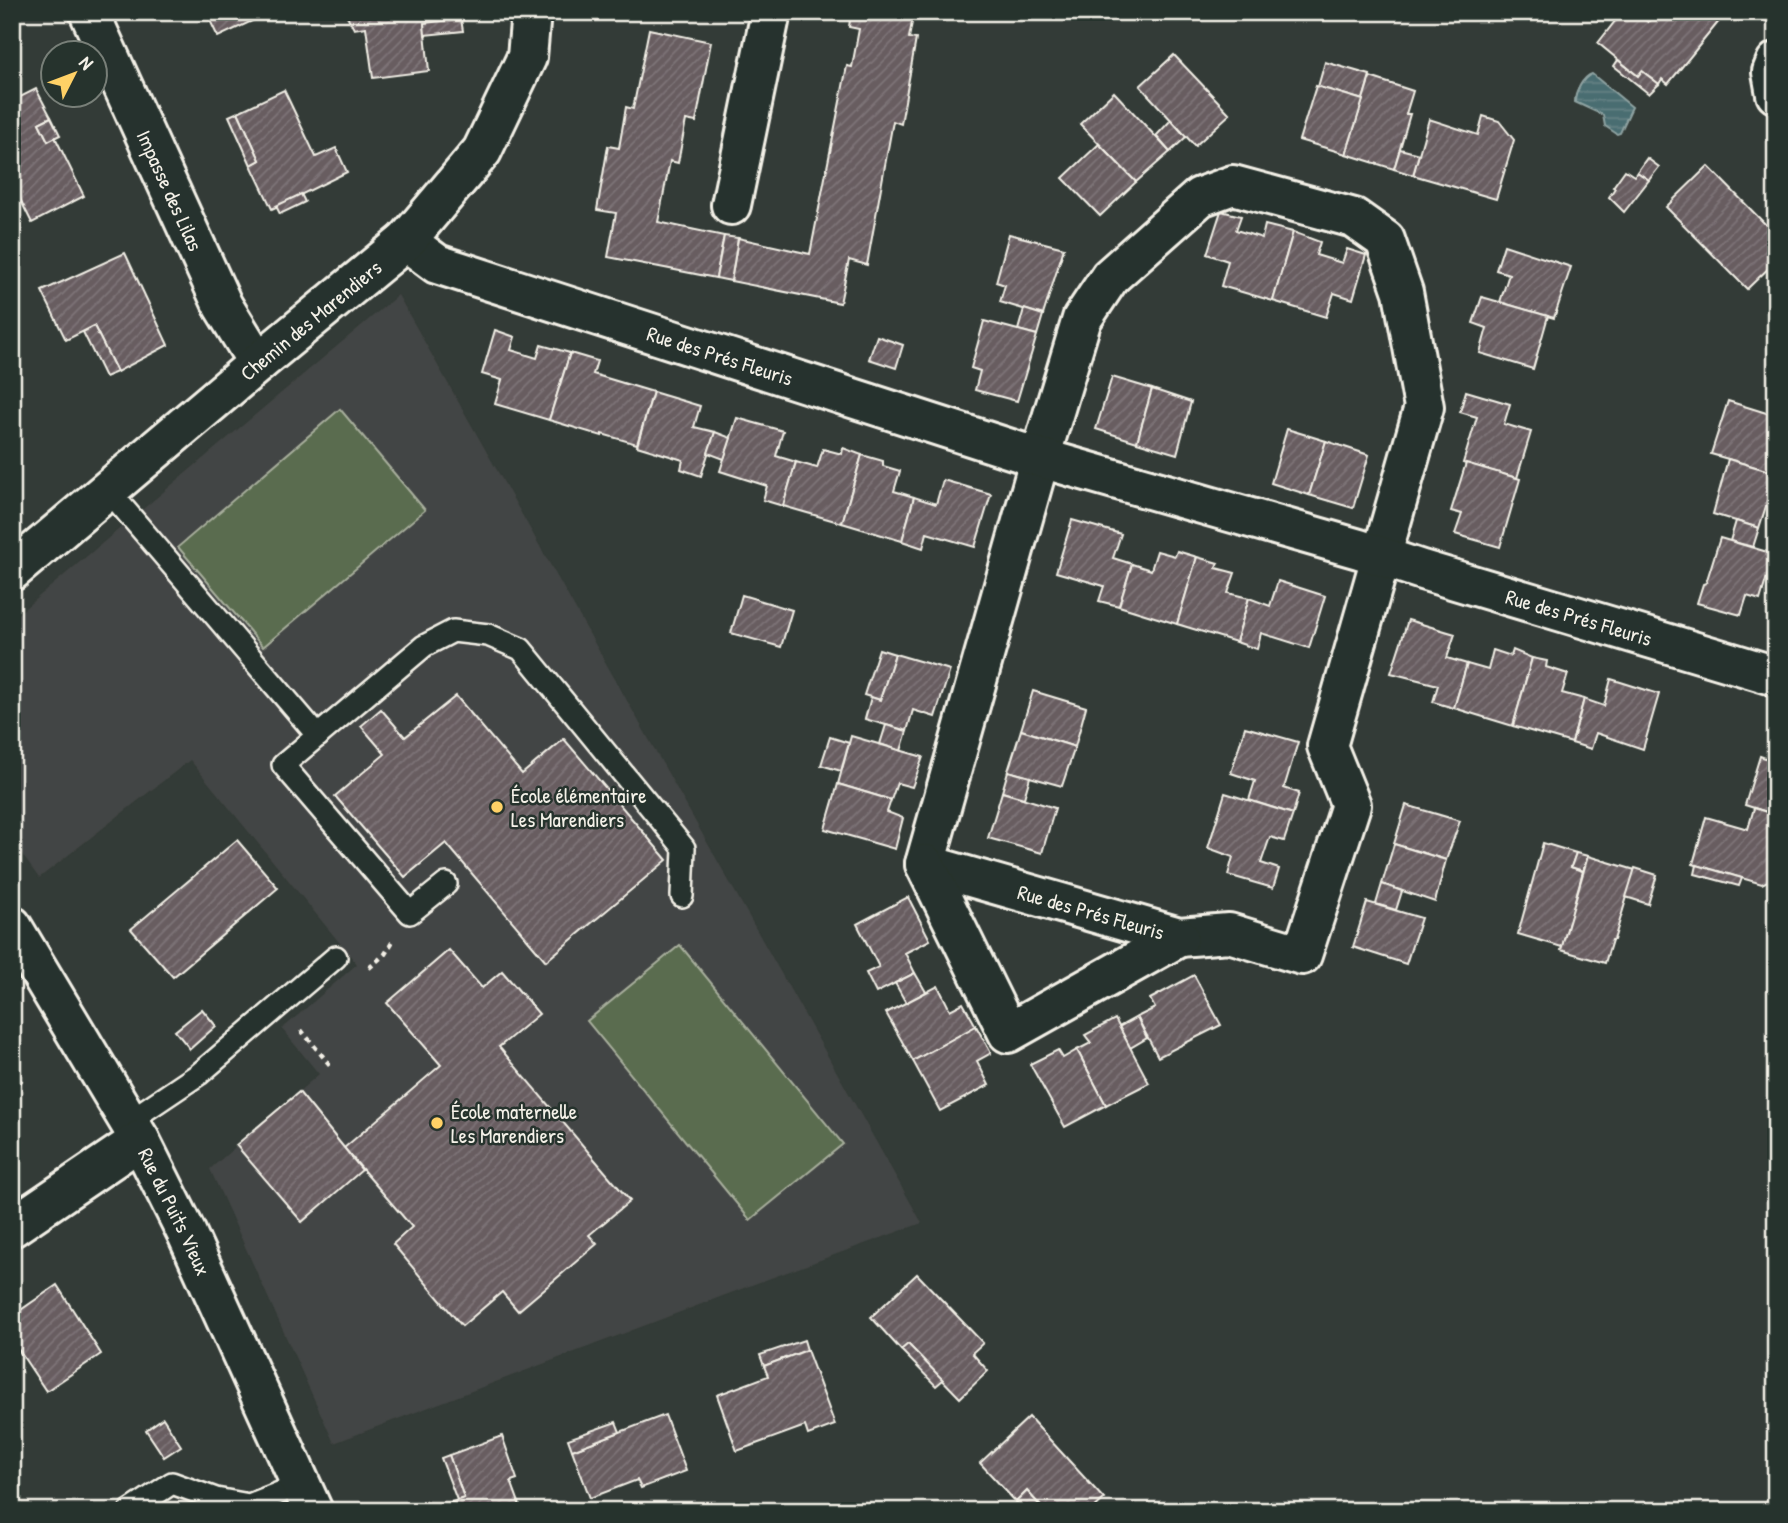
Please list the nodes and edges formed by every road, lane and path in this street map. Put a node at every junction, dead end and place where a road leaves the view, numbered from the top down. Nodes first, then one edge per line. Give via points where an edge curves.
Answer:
1 (89, 12) edge
2 (531, 12) edge
3 (771, 12) edge
4 (1776, 62) edge
5 (1776, 94) edge
6 (731, 205) dead end
7 (407, 240) junction
8 (258, 363) junction
9 (1040, 458) junction
10 (108, 490) junction
11 (1382, 556) junction
12 (12, 571) edge
13 (1776, 677) edge
14 (318, 736) junction
15 (925, 864) junction
16 (446, 884) dead end
17 (682, 896) dead end
18 (12, 926) edge
19 (1180, 937) junction
20 (336, 957) dead end
21 (298, 1027) dead end
22 (330, 1065) dead end
23 (134, 1131) junction
24 (12, 1227) edge
25 (307, 1497) edge
26 (131, 1511) edge

1 - 8 street, Impasse des Lilas via 223,306
2 - 7 street, Chemin des Marendiers via 527,57 482,151
3 - 6 street
4 - 5 street via 1772,72
7 - 8 street, Chemin des Marendiers
7 - 9 street, Rue des Prés Fleuris via 437,264
8 - 10 street, Chemin des Marendiers
9 - 11 street, Rue des Prés Fleuris
9 - 11 street, Rue des Prés Fleuris via 1082,319 1111,277 1200,197 1233,185 1354,218 1385,240 1403,292 1424,407
9 - 15 street, Rue des Prés Fleuris
10 - 12 street, Chemin des Marendiers
10 - 14 lane
11 - 13 street, Rue des Prés Fleuris
11 - 19 street, Rue des Prés Fleuris via 1327,746 1351,805 1302,955 1229,933
14 - 16 lane via 283,765 401,903 410,913
14 - 17 lane via 424,646 453,631 488,635 522,649 684,848
15 - 19 street, Rue des Prés Fleuris
15 - 19 street via 1008,1033
18 - 23 street, Rue du Puits Vieux
20 - 23 lane
21 - 22 path
23 - 24 street
23 - 25 street, Rue du Puits Vieux via 187,1234
25 - 26 lane via 249,1505 172,1483

